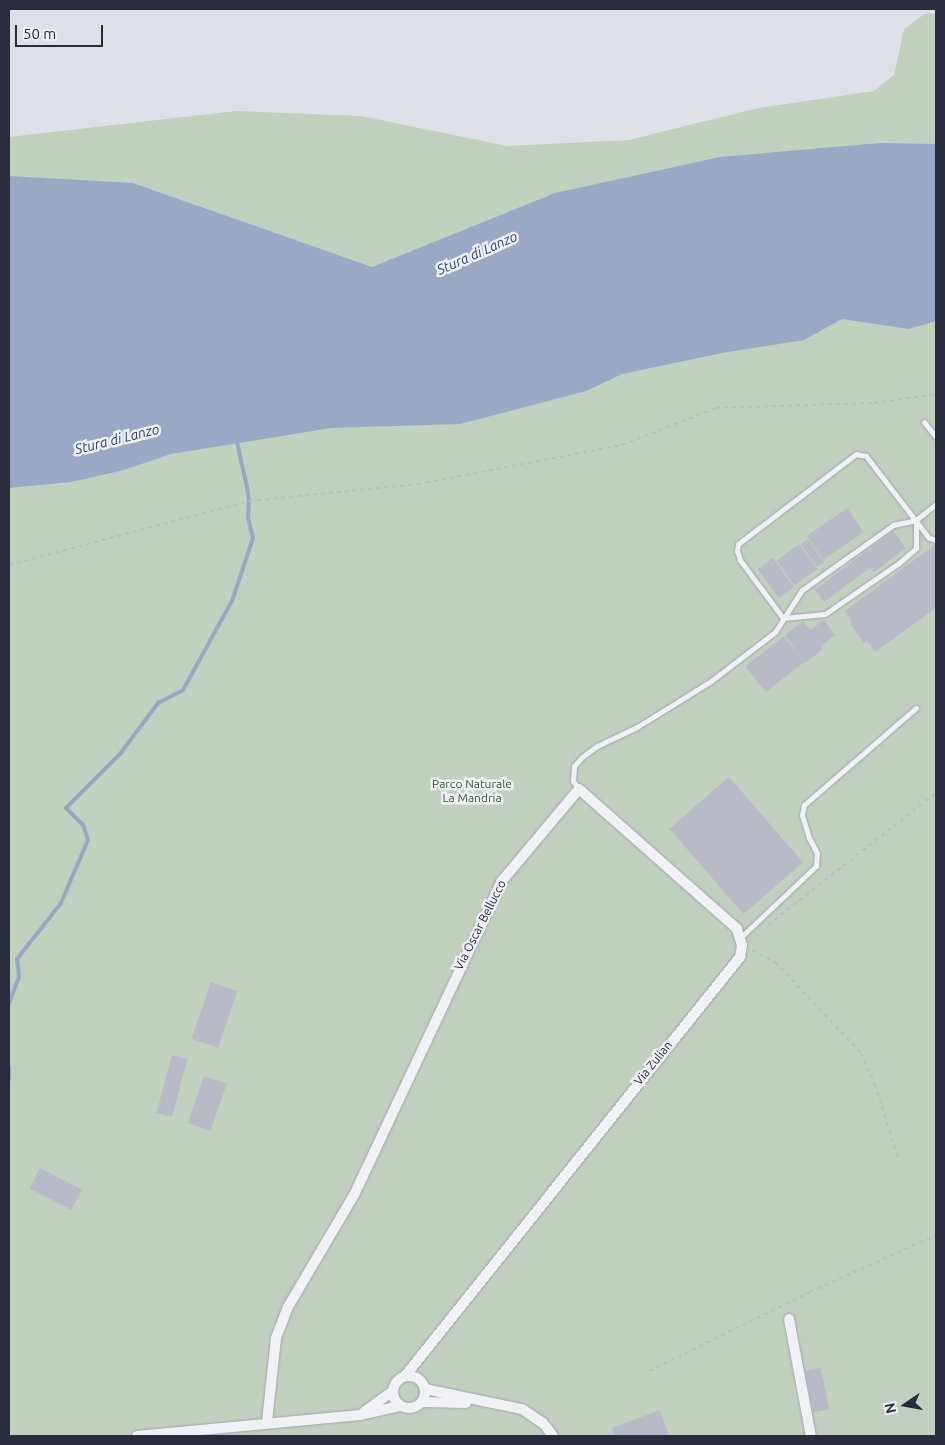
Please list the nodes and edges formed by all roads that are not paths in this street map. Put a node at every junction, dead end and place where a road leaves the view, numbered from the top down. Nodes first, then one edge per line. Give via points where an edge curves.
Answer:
1 (924, 422) dead end
2 (936, 437) edge
3 (936, 504) edge
4 (916, 520) junction
5 (936, 540) edge
6 (783, 618) junction
7 (916, 708) dead end
8 (579, 789) junction
9 (741, 942) junction
10 (789, 1319) dead end
11 (418, 1358) junction
12 (405, 1376) junction
13 (423, 1384) junction
14 (392, 1392) junction
15 (422, 1402) junction
16 (487, 1403) junction
17 (400, 1406) junction
18 (360, 1415) junction
19 (267, 1422) junction
20 (137, 1436) edge
21 (553, 1436) edge
22 (811, 1436) edge

1 - 2 lane
3 - 4 lane
4 - 5 lane via 929,538
4 - 6 lane via 893,525 802,590
4 - 6 lane via 916,548 899,562 825,614
4 - 6 lane via 866,456 856,454 848,459 738,544 740,560
6 - 8 lane via 775,632 711,681 582,757 574,766 573,781
7 - 9 lane via 804,805 802,815 817,853 816,866
8 - 9 street via 737,929
8 - 19 street, Via Oscar Bellucco via 500,882 354,1195 288,1306 276,1338
9 - 11 street, Via Zulian via 740,958
10 - 22 street
11 - 12 street, Via Zulian
11 - 13 street
12 - 13 street via 414,1376
12 - 14 street via 394,1384
13 - 15 street
13 - 16 street
14 - 17 street
14 - 18 street
15 - 16 street
15 - 17 street via 408,1409
16 - 21 street via 522,1409 543,1423
17 - 18 street
18 - 19 street
19 - 20 street

